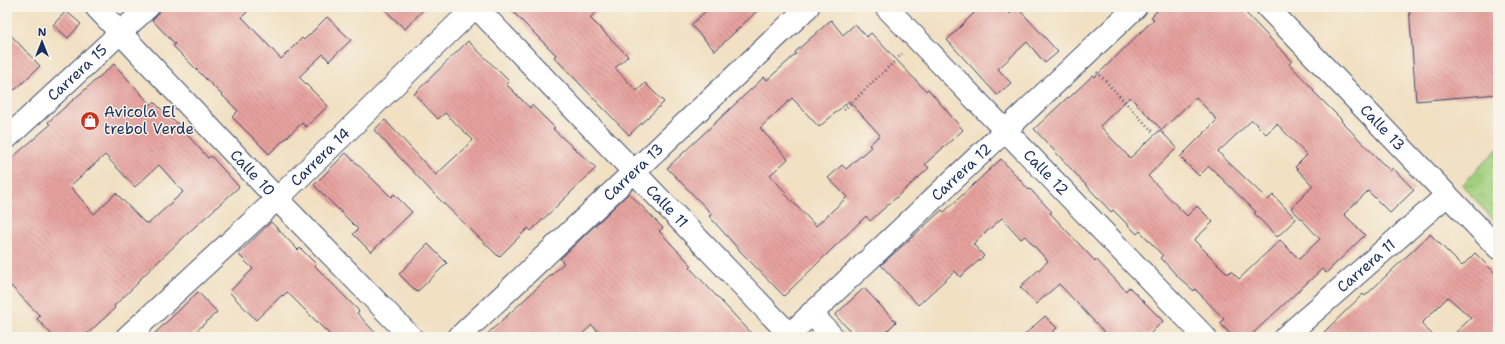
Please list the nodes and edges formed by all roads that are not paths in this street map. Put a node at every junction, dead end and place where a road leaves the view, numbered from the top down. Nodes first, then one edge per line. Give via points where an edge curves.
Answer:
1 (96, 7) edge
2 (148, 7) edge
3 (475, 7) edge
4 (808, 7) edge
5 (886, 7) edge
6 (1136, 7) edge
7 (1267, 7) edge
8 (122, 33) junction
9 (1005, 131) junction
10 (7, 138) edge
11 (634, 172) junction
12 (1447, 195) junction
13 (277, 199) junction
14 (1498, 248) edge
15 (811, 313) junction
16 (790, 336) edge
17 (127, 337) edge
18 (411, 337) edge
19 (459, 337) edge
20 (834, 337) edge
21 (1205, 337) edge
22 (1285, 337) edge

1 - 8 street, Calle 10
2 - 8 street, Carrera 15
3 - 11 street, Calle 11
3 - 13 street, Carrera 14
4 - 11 street, Carrera 13
5 - 9 street, Calle 12
6 - 9 street, Carrera 12
7 - 12 street, Calle 13
8 - 10 street, Carrera 15
8 - 13 street, Calle 10
9 - 15 street, Carrera 12
9 - 21 street, Calle 12
11 - 16 street, Calle 11
11 - 19 street, Carrera 13
12 - 14 street, Calle 13
12 - 22 street, Carrera 11
13 - 17 street, Carrera 14
13 - 18 street, Calle 10
15 - 16 street, Carrera 12
15 - 20 street

